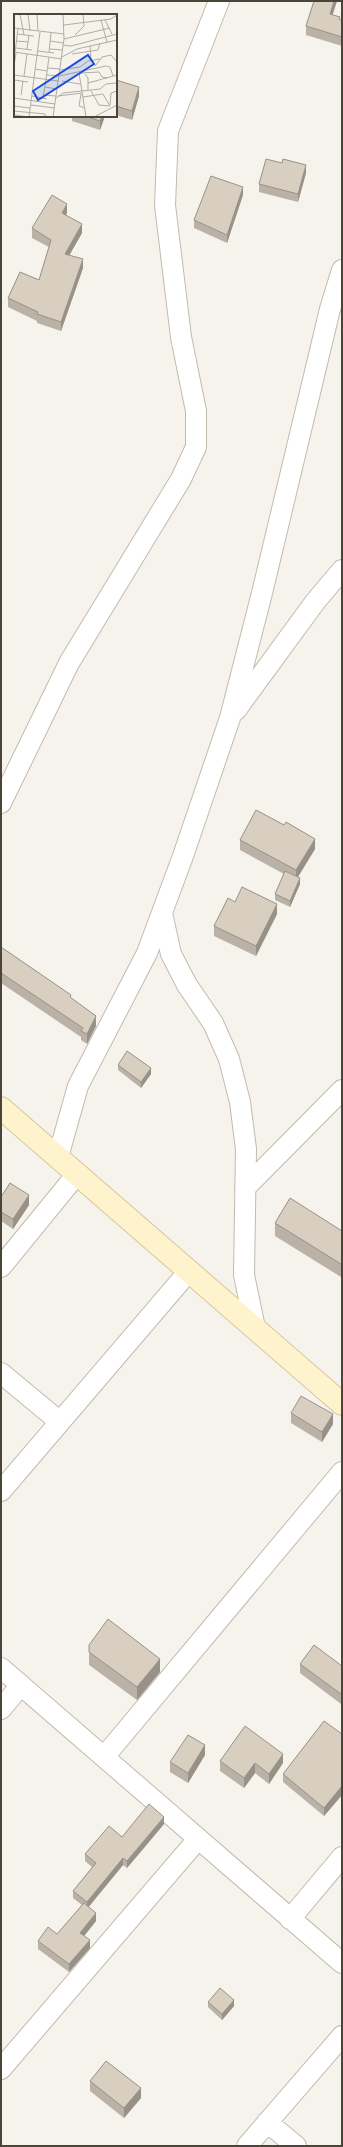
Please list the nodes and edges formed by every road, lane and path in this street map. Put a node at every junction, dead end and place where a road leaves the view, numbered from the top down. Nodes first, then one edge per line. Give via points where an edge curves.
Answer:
1 (212, 5) edge
2 (342, 270) edge
3 (339, 579) edge
4 (230, 718) junction
5 (1, 803) edge
6 (162, 913) junction
7 (342, 1090) edge
8 (1, 1108) edge
9 (58, 1157) junction
10 (77, 1174) junction
11 (245, 1188) junction
12 (1, 1267) edge
13 (189, 1271) junction
14 (254, 1328) junction
15 (1, 1373) edge
16 (342, 1404) edge
17 (60, 1422) junction
18 (342, 1472) edge
19 (1, 1491) edge
20 (1, 1668) edge
21 (21, 1685) junction
22 (1, 1709) edge
23 (104, 1757) junction
24 (198, 1839) junction
25 (342, 1857) edge
26 (290, 1919) junction
27 (342, 1963) edge
28 (342, 2036) edge
29 (1, 2069) edge
30 (267, 2122) junction
31 (247, 2146) edge
32 (296, 2146) edge

1 - 5 street via 168,131 165,205 181,337 196,411 196,447 181,479 69,663
2 - 4 street via 330,309
3 - 4 street
4 - 6 street
6 - 9 street via 147,954 78,1086
6 - 11 street via 172,954 187,985 213,1023 229,1059 240,1102 246,1149
7 - 11 street
8 - 9 street
9 - 10 street
10 - 12 street
10 - 13 street
11 - 14 street via 244,1275
13 - 14 street
13 - 17 street
14 - 16 street
15 - 17 street
17 - 19 street
18 - 23 street
20 - 21 street
21 - 22 street
21 - 23 street
23 - 24 street
24 - 26 street
24 - 29 street
25 - 26 street
26 - 27 street
28 - 30 street
30 - 31 street
30 - 32 street

